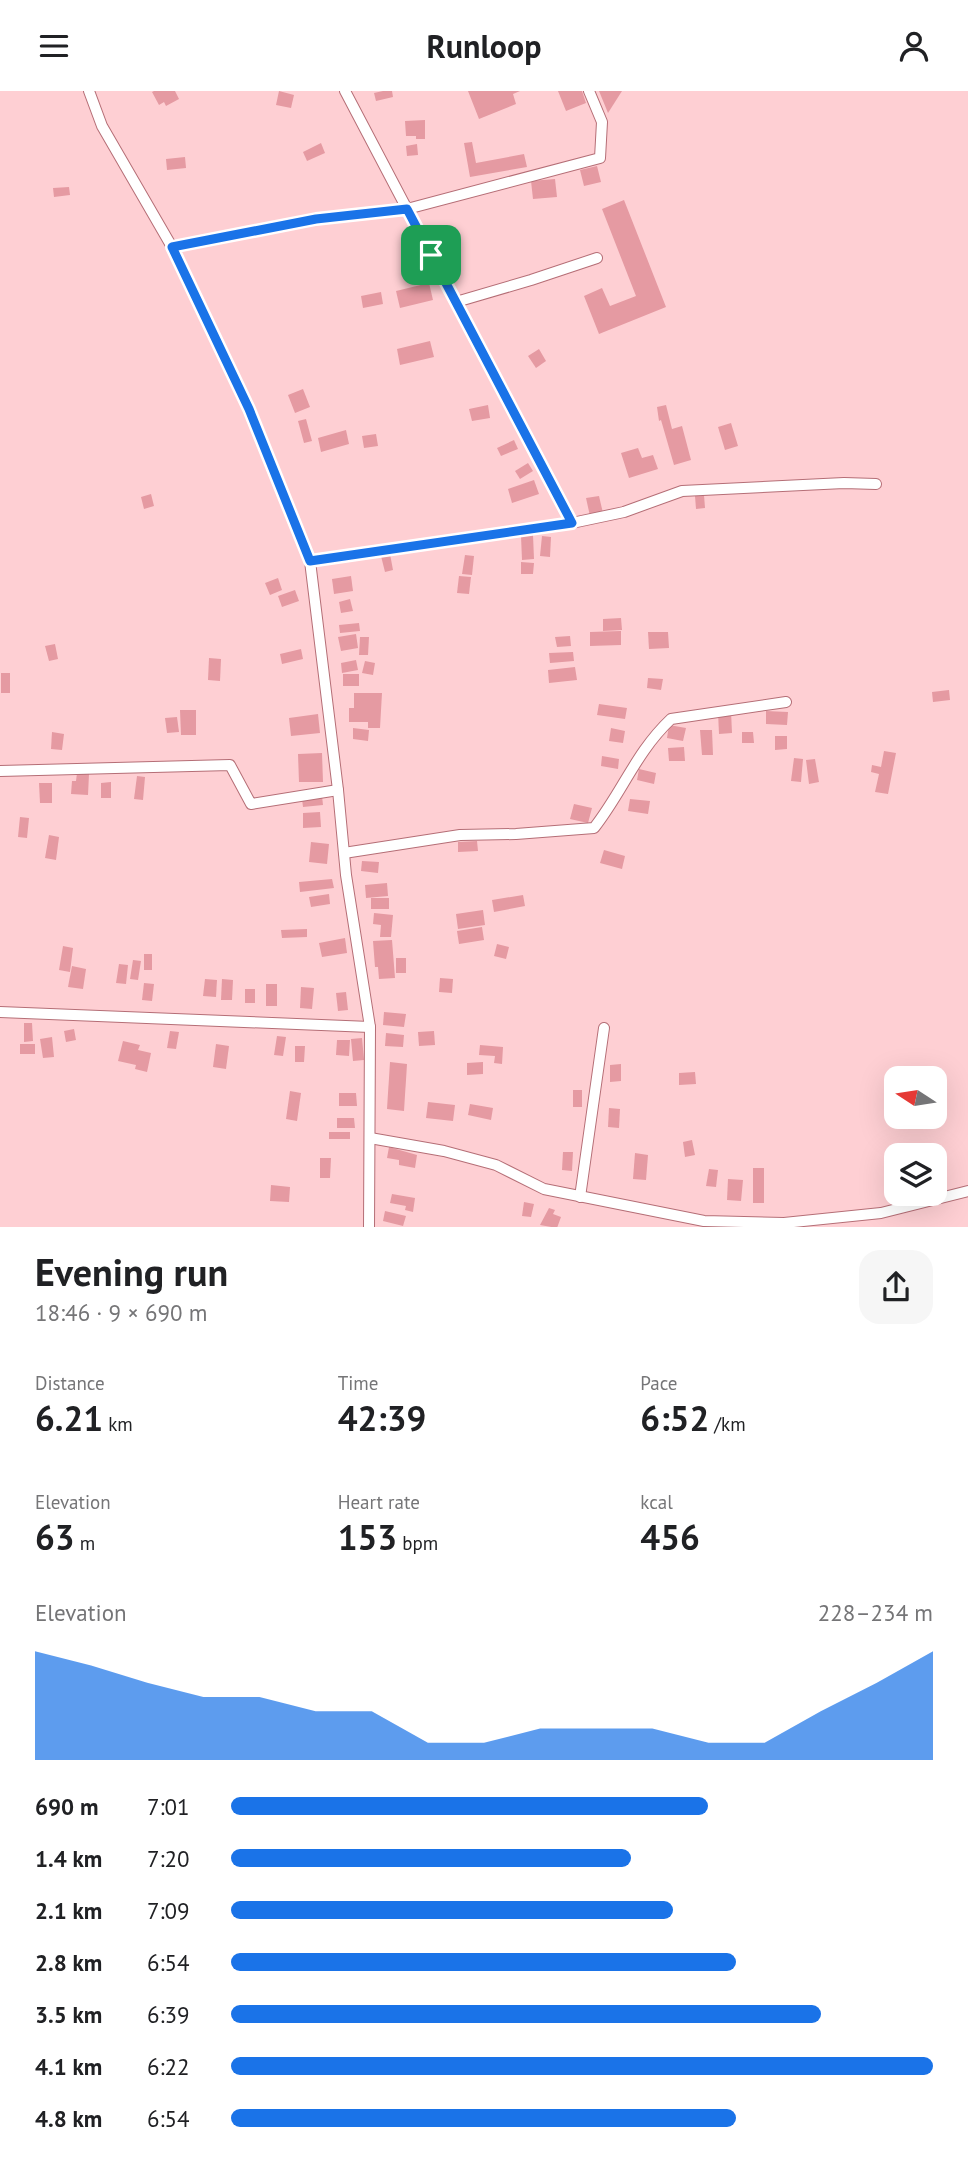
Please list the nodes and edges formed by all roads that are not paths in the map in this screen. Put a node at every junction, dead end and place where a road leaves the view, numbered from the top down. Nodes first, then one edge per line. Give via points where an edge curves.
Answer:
1 (89, 91) edge
2 (345, 91) edge
3 (589, 91) edge
4 (407, 209) junction
5 (172, 247) junction
6 (597, 258) dead end
7 (456, 302) junction
8 (876, 484) dead end
9 (572, 523) junction
10 (310, 561) junction
11 (786, 702) dead end
12 (0, 771) edge
13 (338, 790) junction
14 (344, 853) junction
15 (0, 1012) edge
16 (370, 1027) junction
17 (604, 1028) dead end
18 (370, 1138) junction
19 (968, 1191) edge
20 (580, 1197) junction
21 (740, 1225) edge
22 (369, 1227) edge

1 - 5 street via 102,126
2 - 4 street
3 - 4 street via 602,122 600,158
4 - 5 street via 316,219
4 - 7 street
5 - 10 street via 249,409
6 - 7 street
7 - 9 street
8 - 9 street via 682,491 624,512
9 - 10 street
10 - 13 street
11 - 14 street via 671,719 638,757 594,828 460,835
12 - 13 street via 230,765 251,804
13 - 14 street
14 - 16 street
15 - 16 street
16 - 18 street
17 - 20 street
18 - 20 street via 496,1165 544,1189
18 - 22 street
19 - 21 street via 881,1213
20 - 21 street

